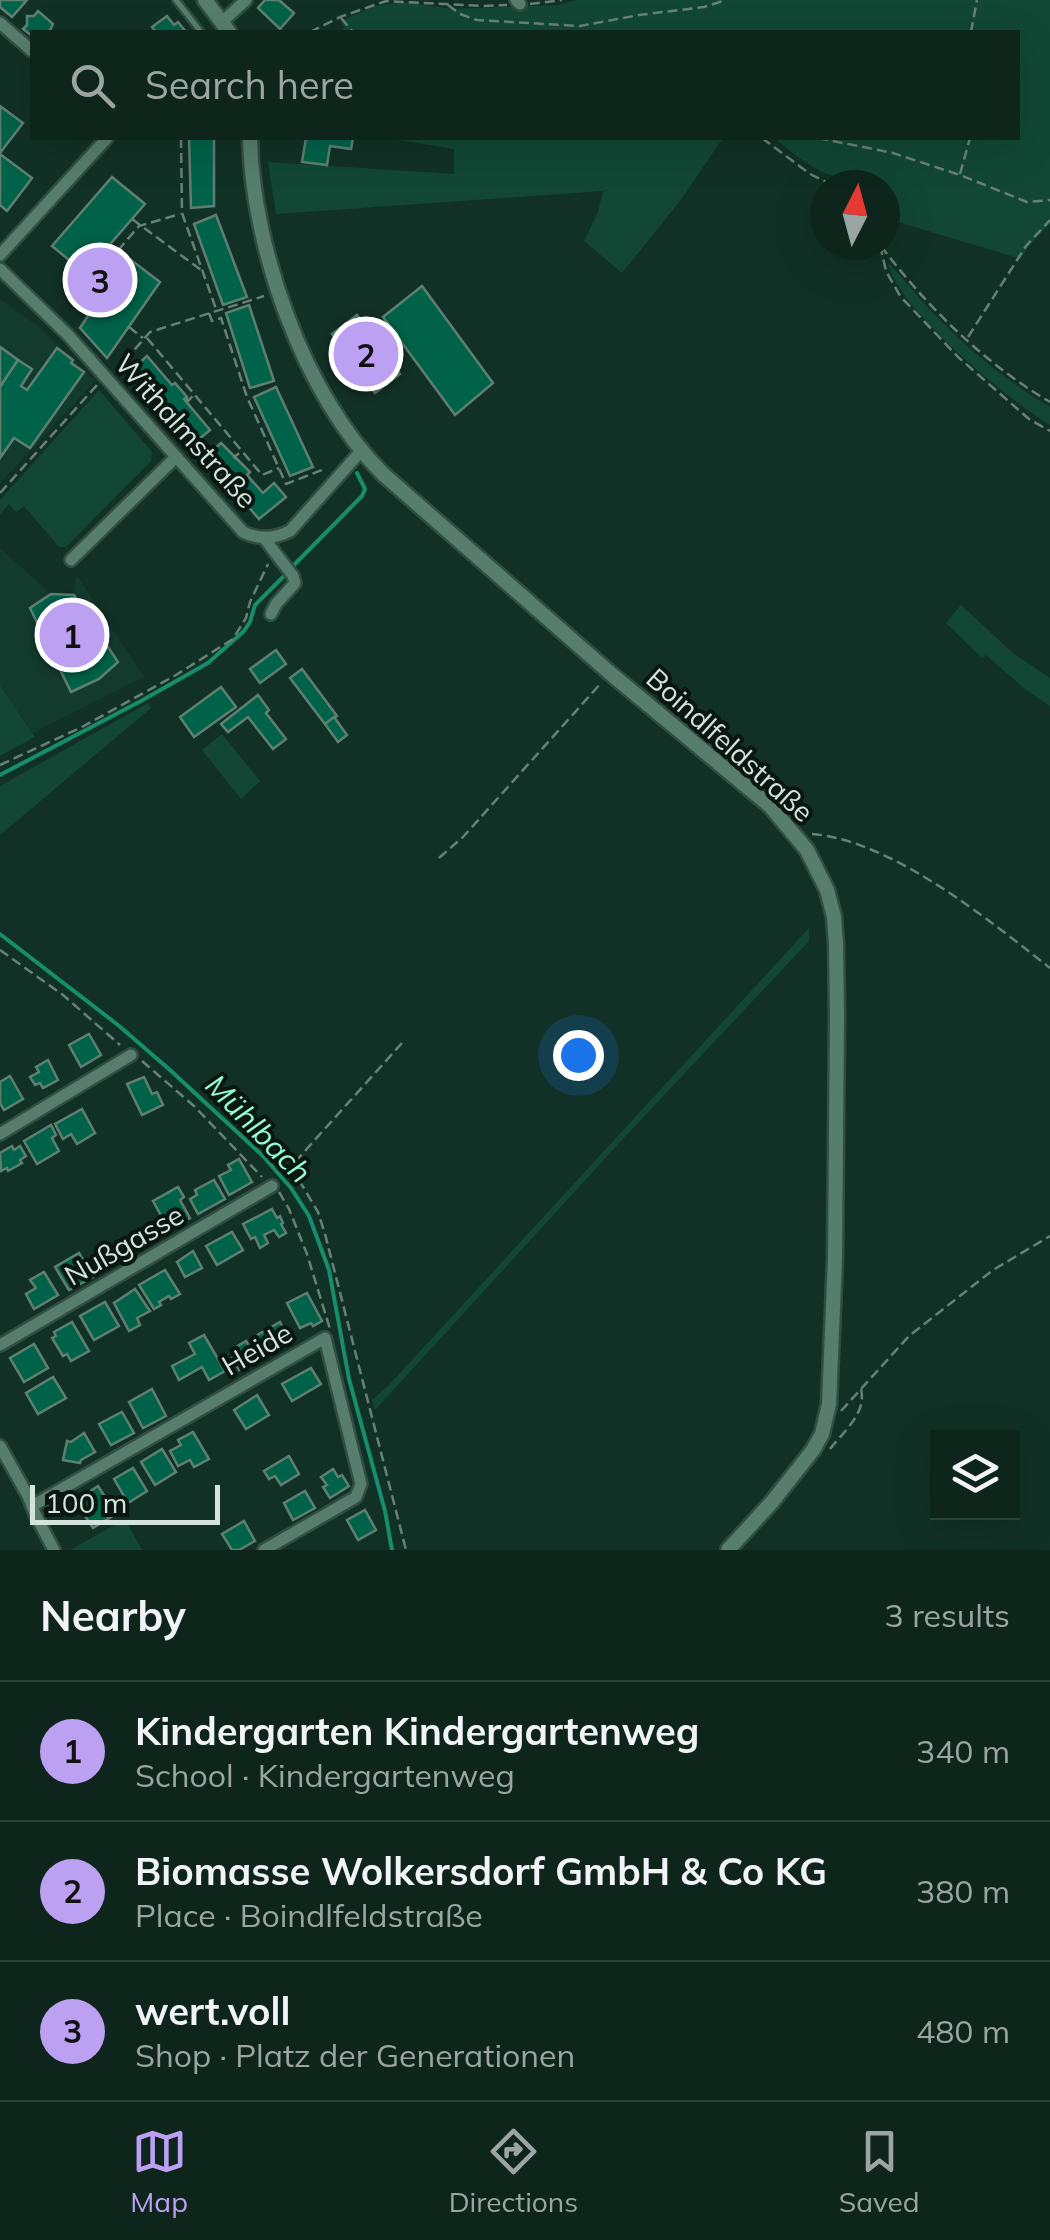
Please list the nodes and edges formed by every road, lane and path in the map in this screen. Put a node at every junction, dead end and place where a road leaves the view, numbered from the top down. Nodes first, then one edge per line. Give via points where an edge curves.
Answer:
1 (176, 0) edge
2 (206, 0) edge
3 (246, 0) edge
4 (562, 0) edge
5 (726, 0) edge
6 (976, 0) edge
7 (518, 2) edge
8 (448, 4) junction
9 (340, 18) junction
10 (0, 23) edge
11 (225, 27) edge
12 (198, 30) edge
13 (314, 30) edge
14 (350, 30) edge
15 (971, 30) edge
16 (30, 49) edge
17 (105, 140) edge
18 (181, 140) edge
19 (250, 140) edge
20 (765, 140) edge
21 (827, 140) edge
22 (969, 140) edge
23 (810, 174) edge
24 (960, 175) junction
25 (1050, 200) edge
26 (182, 213) junction
27 (132, 219) dead end
28 (1050, 220) edge
29 (139, 226) junction
30 (0, 255) edge
31 (100, 255) dead end
32 (883, 260) edge
33 (891, 260) edge
34 (108, 262) junction
35 (0, 269) edge
36 (118, 270) dead end
37 (202, 271) junction
38 (279, 291) junction
39 (216, 310) junction
40 (209, 313) junction
41 (129, 326) dead end
42 (145, 338) junction
43 (966, 340) junction
44 (106, 378) junction
45 (194, 395) junction
46 (186, 398) dead end
47 (1050, 402) edge
48 (1050, 431) edge
49 (242, 450) junction
50 (362, 451) junction
51 (175, 458) junction
52 (236, 459) dead end
53 (279, 468) junction
54 (334, 480) junction
55 (0, 493) edge
56 (264, 538) junction
57 (277, 557) junction
58 (72, 560) dead end
59 (250, 602) junction
60 (266, 611) joint
61 (610, 674) junction
62 (0, 765) edge
63 (796, 834) junction
64 (440, 858) dead end
65 (0, 950) edge
66 (1050, 968) edge
67 (402, 1043) dead end
68 (131, 1055) junction
69 (0, 1134) edge
70 (272, 1186) junction
71 (1050, 1236) edge
72 (325, 1338) junction
73 (0, 1345) edge
74 (826, 1418) junction
75 (0, 1446) edge
76 (32, 1506) junction
77 (54, 1550) edge
78 (264, 1550) edge
79 (406, 1550) edge
80 (728, 1550) edge

1 - 12 lane
2 - 11 street
3 - 11 street
4 - 7 path
5 - 8 path via 580,26 477,20
6 - 15 path
7 - 8 path
8 - 9 path via 386,0
9 - 13 path
9 - 14 path
10 - 16 street
17 - 30 street
18 - 26 path
19 - 38 street, Boindlfeldstraße via 256,201
20 - 23 path
21 - 24 path
22 - 24 path
24 - 25 path via 1027,202
26 - 29 path
26 - 37 path
27 - 29 path
28 - 43 path
29 - 34 path
29 - 37 path
31 - 34 path
32 - 48 path via 900,296 958,358
33 - 43 path
34 - 36 path
35 - 44 street, Withalmstraße
37 - 39 path
38 - 39 path
38 - 50 street, Boindlfeldstraße via 319,386
39 - 40 path
40 - 42 path
40 - 53 path via 212,321 220,318
41 - 42 path
42 - 44 path
42 - 45 path
43 - 47 path
44 - 51 street, Withalmstraße
44 - 55 path
45 - 46 path
45 - 49 path
49 - 52 path
49 - 53 path via 262,475
50 - 54 street, Withalmstraße
50 - 61 street, Boindlfeldstraße
51 - 56 street, Withalmstraße via 243,532
51 - 58 street
53 - 54 path via 286,484 322,470
54 - 56 street, Withalmstraße via 290,530
56 - 57 street
57 - 59 path
57 - 60 street via 295,583
59 - 60 path
59 - 62 path via 240,630 222,647
61 - 63 street, Boindlfeldstraße
61 - 64 path
63 - 66 path via 831,836 899,863
63 - 74 street, Boindlfeldstraße via 827,890 836,944 835,1258
65 - 68 path
67 - 79 path via 293,1170 325,1234
68 - 69 street
68 - 70 path via 194,1106
70 - 72 path via 308,1254 331,1327
70 - 73 street, Nußgasse
71 - 74 path via 993,1270 909,1336 839,1414
72 - 76 street, Heide
72 - 78 street, Heide via 361,1484 356,1497
74 - 80 street, Boindlfeldstraße via 794,1476
75 - 76 street
76 - 77 street

